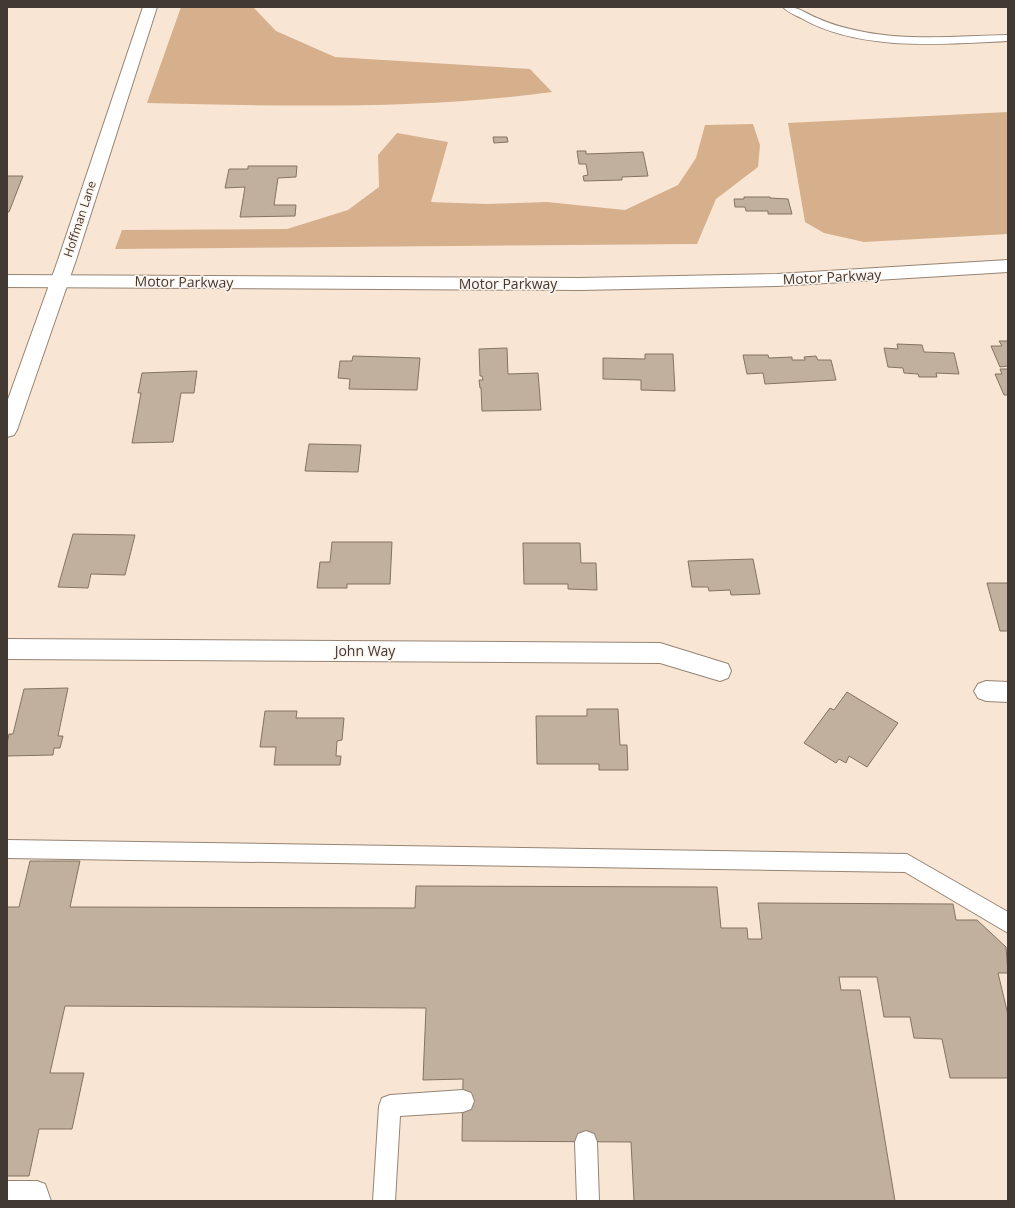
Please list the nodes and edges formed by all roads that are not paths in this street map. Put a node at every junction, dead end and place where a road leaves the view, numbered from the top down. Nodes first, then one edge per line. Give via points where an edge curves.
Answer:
1 (150, 7) edge
2 (789, 7) edge
3 (1008, 38) edge
4 (1008, 266) edge
5 (7, 281) edge
6 (59, 281) junction
7 (7, 430) edge
8 (7, 648) edge
9 (720, 671) dead end
10 (7, 848) edge
11 (1008, 923) edge
12 (463, 1101) dead end
13 (586, 1142) dead end
14 (7, 1192) edge
15 (40, 1201) edge
16 (384, 1201) edge
17 (588, 1201) edge

1 - 6 street, Hoffman Lane
2 - 3 lane via 811,20 844,31 879,38
4 - 6 street, Motor Parkway via 785,280 587,284
5 - 6 street, Motor Parkway
6 - 7 street, Hoffman Lane
8 - 9 street, John Way via 660,653
10 - 11 lane via 908,863
12 - 16 lane via 390,1106
13 - 17 lane
14 - 15 lane via 37,1192

